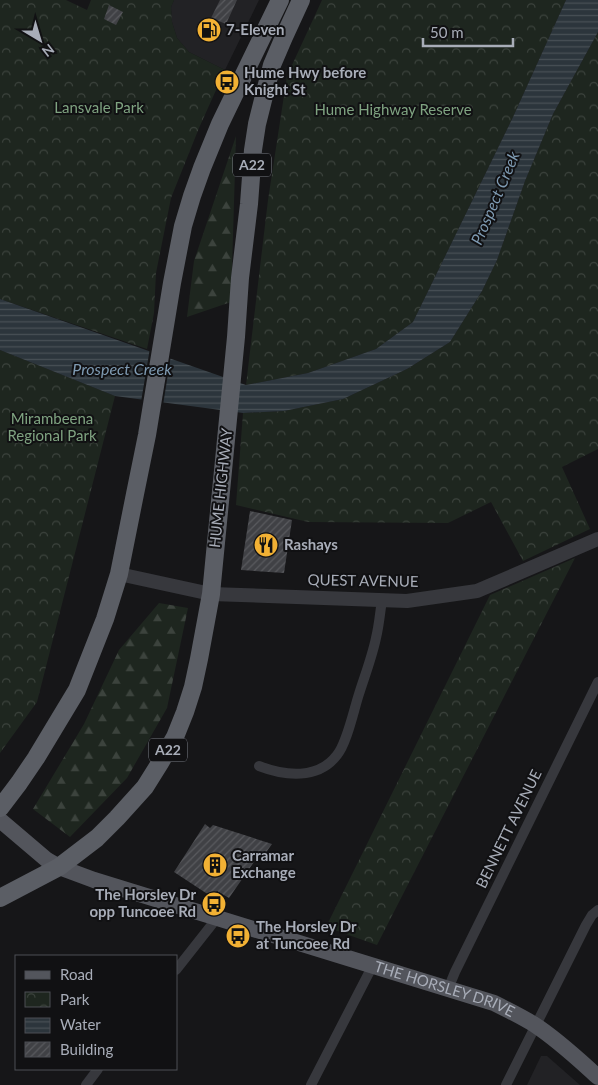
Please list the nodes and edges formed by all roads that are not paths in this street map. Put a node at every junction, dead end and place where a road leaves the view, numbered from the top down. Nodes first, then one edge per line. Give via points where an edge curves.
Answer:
1 (280, 0) edge
2 (301, 0) edge
3 (598, 539) edge
4 (119, 574) junction
5 (211, 594) junction
6 (382, 600) junction
7 (598, 682) edge
8 (259, 766) dead end
9 (0, 808) edge
10 (0, 820) edge
11 (59, 867) junction
12 (0, 898) edge
13 (598, 910) edge
14 (217, 918) junction
15 (373, 965) junction
16 (178, 967) edge
17 (448, 989) junction
18 (536, 1026) junction
19 (97, 1070) edge
20 (598, 1077) edge
21 (86, 1085) edge
22 (311, 1085) edge
23 (506, 1085) edge

1 - 4 highway via 224,115 198,178 183,226
2 - 5 highway, HUME HIGHWAY / A22 via 272,65 253,150
3 - 6 street, QUEST AVENUE via 477,591 407,601
4 - 5 street, QUEST AVENUE
4 - 9 highway via 106,619 77,690 36,758
5 - 6 street, QUEST AVENUE
5 - 11 highway, HUME HIGHWAY / A22 via 193,687 175,736 150,779 131,803 98,838
6 - 8 street via 376,639 338,755 310,773 285,774
7 - 17 street, BENNETT AVENUE
10 - 11 main road, THE HORSLEY DRIVE
11 - 12 highway, HUME HIGHWAY / A22
11 - 14 main road, THE HORSLEY DRIVE
13 - 18 street via 586,925
14 - 15 main road, THE HORSLEY DRIVE
14 - 16 street
15 - 17 main road, THE HORSLEY DRIVE
15 - 22 street
17 - 18 main road, THE HORSLEY DRIVE via 494,1003
18 - 20 main road, THE HORSLEY DRIVE
18 - 23 street
19 - 21 street

